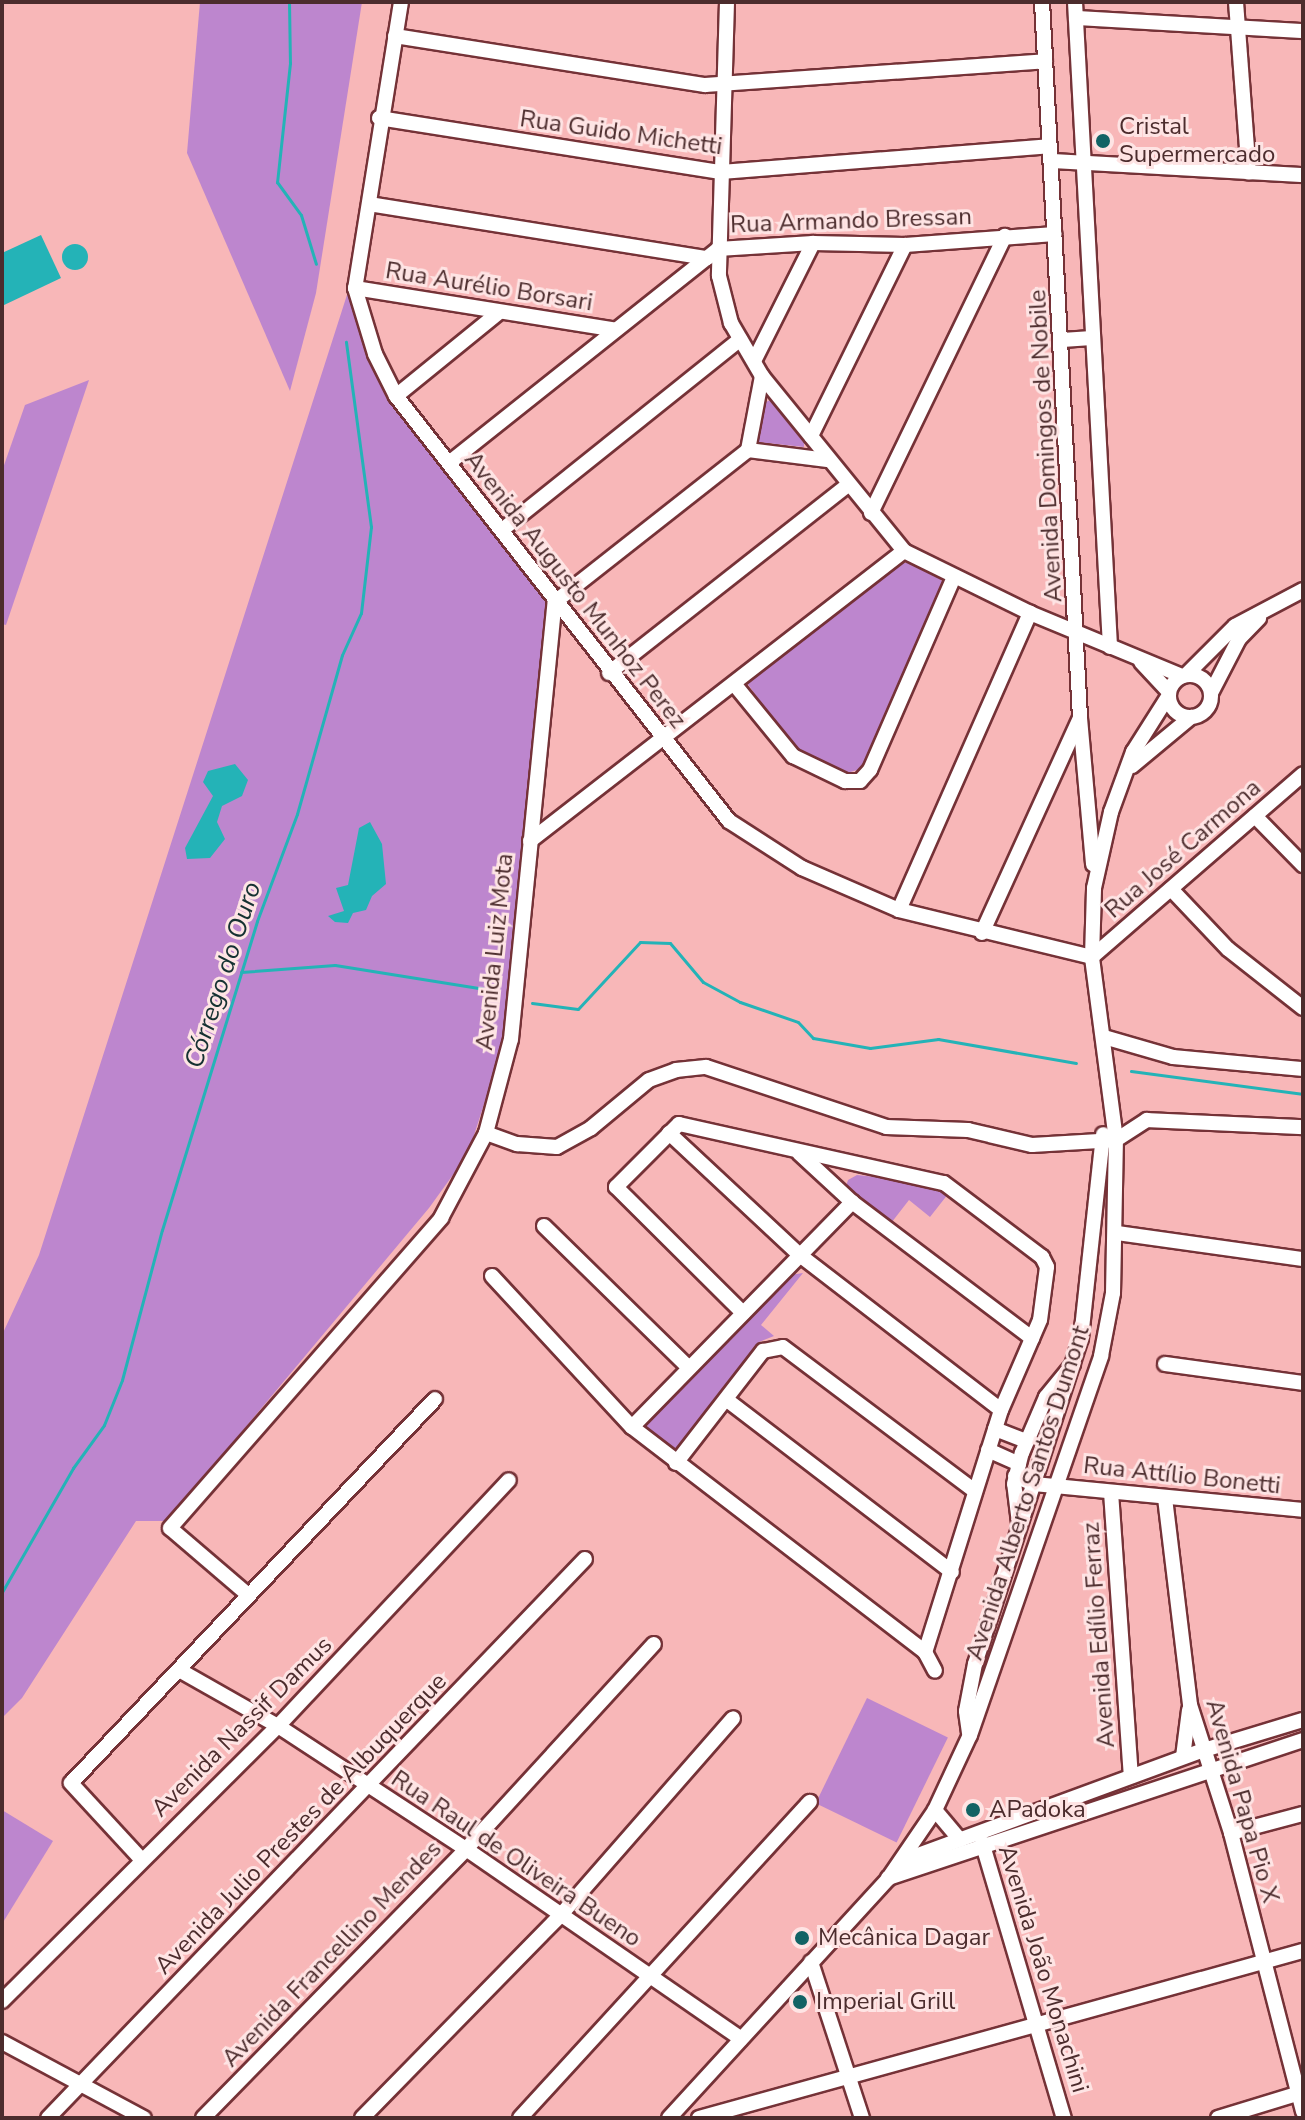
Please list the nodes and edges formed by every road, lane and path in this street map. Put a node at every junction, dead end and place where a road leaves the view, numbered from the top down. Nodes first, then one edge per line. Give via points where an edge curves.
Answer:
1 (401, 2) edge
2 (727, 2) edge
3 (1042, 2) edge
4 (1075, 2) edge
5 (1236, 2) edge
6 (1076, 18) junction
7 (1238, 28) junction
8 (1303, 31) edge
9 (395, 36) junction
10 (1045, 61) junction
11 (724, 85) junction
12 (379, 118) junction
13 (1050, 154) junction
14 (1082, 161) junction
15 (721, 172) junction
16 (1249, 173) junction
17 (1303, 175) edge
18 (369, 204) junction
19 (1055, 234) junction
20 (1005, 236) junction
21 (813, 243) junction
22 (905, 245) junction
23 (713, 254) junction
24 (355, 288) junction
25 (498, 313) junction
26 (616, 330) junction
27 (1092, 338) junction
28 (740, 339) junction
29 (1062, 340) junction
30 (755, 359) junction
31 (762, 376) junction
32 (396, 396) junction
33 (811, 436) junction
34 (748, 450) junction
35 (827, 460) junction
36 (449, 463) junction
37 (847, 486) junction
38 (871, 513) junction
39 (502, 530) junction
40 (904, 551) junction
41 (954, 577) junction
42 (1303, 590) edge
43 (555, 602) junction
44 (1267, 609) junction
45 (1030, 613) junction
46 (1078, 633) junction
47 (1110, 647) junction
48 (1138, 659) junction
49 (609, 673) junction
50 (1184, 676) junction
51 (735, 685) junction
52 (1169, 693) junction
53 (1211, 693) junction
54 (1191, 717) junction
55 (1080, 718) junction
56 (663, 741) junction
57 (1126, 772) junction
58 (1303, 774) edge
59 (1255, 816) junction
60 (530, 841) junction
61 (1303, 865) edge
62 (1094, 888) junction
63 (1171, 889) junction
64 (899, 910) junction
65 (982, 933) junction
66 (1092, 957) junction
67 (1303, 1008) edge
68 (1104, 1037) junction
69 (1303, 1069) edge
70 (1109, 1119) junction
71 (1303, 1127) edge
72 (486, 1133) junction
73 (669, 1133) junction
74 (1116, 1140) junction
75 (1100, 1143) junction
76 (799, 1152) junction
77 (847, 1162) junction
78 (836, 1187) junction
79 (852, 1202) junction
80 (544, 1226) dead end
81 (1117, 1233) junction
82 (801, 1256) junction
83 (1303, 1259) edge
84 (492, 1276) dead end
85 (743, 1313) junction
86 (1032, 1338) junction
87 (1076, 1361) junction
88 (1165, 1364) dead end
89 (688, 1367) junction
90 (1303, 1383) edge
91 (435, 1399) dead end
92 (727, 1400) junction
93 (1040, 1408) junction
94 (1001, 1410) junction
95 (1058, 1414) junction
96 (1080, 1420) junction
97 (632, 1427) junction
98 (995, 1429) junction
99 (1027, 1441) junction
100 (988, 1450) junction
101 (676, 1463) junction
102 (1017, 1470) junction
103 (509, 1480) dead end
104 (1034, 1484) junction
105 (1057, 1486) junction
106 (975, 1491) junction
107 (1111, 1492) junction
108 (1165, 1498) junction
109 (1303, 1510) edge
110 (1020, 1528) junction
111 (585, 1559) dead end
112 (952, 1572) junction
113 (247, 1594) junction
114 (654, 1644) dead end
115 (925, 1652) junction
116 (181, 1671) junction
117 (935, 1671) dead end
118 (1190, 1705) junction
119 (733, 1718) dead end
120 (1303, 1720) edge
121 (278, 1726) junction
122 (970, 1735) junction
123 (1303, 1740) edge
124 (1204, 1750) junction
125 (1183, 1757) junction
126 (1212, 1771) junction
127 (1131, 1776) junction
128 (371, 1787) junction
129 (810, 1802) dead end
130 (935, 1810) junction
131 (1303, 1814) edge
132 (1231, 1833) junction
133 (979, 1834) junction
134 (960, 1840) junction
135 (466, 1849) junction
136 (984, 1849) junction
137 (142, 1860) junction
138 (901, 1861) junction
139 (888, 1879) junction
140 (559, 1917) junction
141 (1303, 1951) edge
142 (811, 1962) junction
143 (1264, 1962) junction
144 (652, 1977) junction
145 (2, 2001) edge
146 (1040, 2028) junction
147 (741, 2039) junction
148 (2, 2042) edge
149 (850, 2078) junction
150 (78, 2085) junction
151 (1300, 2093) edge
152 (1303, 2112) edge
153 (48, 2118) edge
154 (144, 2118) edge
155 (203, 2118) edge
156 (362, 2118) edge
157 (520, 2118) edge
158 (669, 2118) edge
159 (699, 2118) edge
160 (862, 2118) edge
161 (1064, 2118) edge
162 (1218, 2118) edge

1 - 9 street, Avenida Augusto Munhoz Perez
2 - 11 street
3 - 10 street, Avenida Domingos de Nobile
4 - 6 street
5 - 7 street
6 - 7 street
6 - 14 street
7 - 8 street
7 - 16 street
9 - 11 street
9 - 12 street, Avenida Augusto Munhoz Perez
10 - 11 street
10 - 13 street, Avenida Domingos de Nobile
11 - 15 street
12 - 15 street, Rua Guido Michetti
12 - 18 street, Avenida Augusto Munhoz Perez
13 - 14 street, Rua Guido Michetti
13 - 15 street, Rua Guido Michetti
13 - 19 street, Avenida Domingos de Nobile
14 - 16 street, Rua Guido Michetti
14 - 27 street
15 - 23 street
16 - 17 street, Rua Guido Michetti
18 - 23 street, Rua Armando Bressan
18 - 24 street, Avenida Augusto Munhoz Perez
19 - 20 street, Rua Armando Bressan
19 - 29 street, Avenida Domingos de Nobile
20 - 22 street, Rua Armando Bressan
20 - 38 street
21 - 22 street, Rua Armando Bressan
21 - 23 street, Rua Armando Bressan
21 - 30 street
22 - 33 street
23 - 26 street
23 - 28 street via 726,310
24 - 25 street, Rua Aurélio Borsari
24 - 32 street, Avenida Augusto Munhoz Perez via 375,354
25 - 26 street, Rua Aurélio Borsari
25 - 32 street
26 - 36 street
27 - 29 street
27 - 47 street
28 - 30 street
28 - 39 street
29 - 46 street, Avenida Domingos de Nobile
30 - 31 street
31 - 33 street
31 - 34 street
32 - 36 street, Avenida Augusto Munhoz Perez
33 - 35 street
34 - 35 street
34 - 43 street
35 - 37 street
36 - 39 street, Avenida Augusto Munhoz Perez
37 - 38 street
37 - 49 street
38 - 40 street
39 - 43 street, Avenida Augusto Munhoz Perez
40 - 41 street
40 - 51 street
41 - 45 street
41 - 51 street via 869,773 860,781 845,781 793,756
42 - 44 street
43 - 49 street, Avenida Augusto Munhoz Perez
43 - 60 street, Avenida Luiz Mota
44 - 50 street via 1216,641
44 - 53 street via 1239,639
45 - 46 street
45 - 64 street
46 - 47 street
46 - 55 street, Avenida Domingos de Nobile
47 - 48 street
48 - 50 street
48 - 52 street
49 - 56 street, Avenida Augusto Munhoz Perez
50 - 52 street
50 - 53 street via 1200,677
51 - 56 street
52 - 54 street via 1173,708
52 - 57 street, Avenida Alberto Santos Dumont via 1143,731
53 - 54 street via 1204,712
54 - 57 street
55 - 62 street, Avenida Domingos de Nobile
55 - 65 street
56 - 60 street
56 - 64 street, Avenida Augusto Munhoz Perez via 729,821 762,847
57 - 62 street, Avenida Alberto Santos Dumont
58 - 59 street, Rua José Carmona
59 - 61 street
59 - 63 street, Rua José Carmona
60 - 72 street, Avenida Luiz Mota via 511,1039
62 - 66 street, Avenida Alberto Santos Dumont
63 - 66 street, Rua José Carmona
63 - 67 street via 1228,949
64 - 65 street, Avenida Augusto Munhoz Perez
65 - 66 street, Avenida Augusto Munhoz Perez
66 - 68 street, Avenida Alberto Santos Dumont
68 - 69 street via 1173,1057
68 - 70 street, Avenida Alberto Santos Dumont
70 - 74 street, Avenida Alberto Santos Dumont
70 - 75 street, Avenida Alberto Santos Dumont
71 - 74 street via 1147,1120
72 - 75 street via 517,1144 557,1147 591,1128 649,1080 706,1067 886,1127 968,1130 1032,1145
72 - 113 street, Avenida Luiz Mota via 441,1218 170,1528
73 - 76 street via 679,1124
73 - 82 street
73 - 85 street via 616,1187
74 - 75 street
74 - 81 street, Avenida Alberto Santos Dumont
75 - 87 street, Avenida Alberto Santos Dumont via 1089,1298
76 - 77 street
76 - 78 street
77 - 78 street
77 - 86 street via 944,1183 1042,1257 1047,1267
78 - 79 street
79 - 82 street
79 - 86 street
80 - 89 street
81 - 83 street
81 - 96 street, Avenida Alberto Santos Dumont via 1101,1356
82 - 85 street
82 - 94 street
84 - 97 street
85 - 89 street
86 - 94 street
87 - 93 street
87 - 95 street, Avenida Alberto Santos Dumont
88 - 90 street
89 - 97 street
91 - 113 street
92 - 101 street
92 - 106 street via 763,1351 783,1347
92 - 112 street
93 - 95 street
93 - 99 street
94 - 98 street
95 - 96 street
95 - 104 street, Avenida Alberto Santos Dumont
96 - 105 street, Avenida Alberto Santos Dumont
97 - 101 street
98 - 99 street
98 - 100 street
99 - 102 street
100 - 102 street, Rua Attílio Bonetti
100 - 106 street
101 - 115 street
102 - 104 street, Rua Attílio Bonetti
102 - 110 street
103 - 121 street, Avenida Nassif Damus
104 - 105 street, Rua Attílio Bonetti
104 - 110 street, Avenida Alberto Santos Dumont
105 - 107 street, Rua Attílio Bonetti
105 - 122 street, Avenida Alberto Santos Dumont
106 - 112 street
107 - 108 street, Rua Attílio Bonetti
107 - 127 street, Avenida Edílio Ferraz
108 - 109 street, Rua Attílio Bonetti
108 - 118 street, Avenida Papa Pio X
110 - 122 street, Avenida Alberto Santos Dumont via 975,1664 966,1711
111 - 128 street, Avenida Julio Prestes de Albuquerque
112 - 115 street
113 - 116 street
114 - 135 street, Avenida Francellino Mendes
115 - 117 street
116 - 121 street, Rua Raul de Oliveira Bueno
116 - 137 street via 71,1783
118 - 124 street, Avenida Papa Pio X
118 - 125 street
119 - 140 street
120 - 124 street
121 - 128 street, Rua Raul de Oliveira Bueno
121 - 137 street, Avenida Nassif Damus
122 - 130 street, Avenida Alberto Santos Dumont
123 - 126 street
124 - 125 street
124 - 126 street, Avenida Papa Pio X
125 - 127 street
126 - 132 street, Avenida Papa Pio X
126 - 136 street
127 - 133 street
128 - 135 street, Rua Raul de Oliveira Bueno
128 - 150 street, Avenida Julio Prestes de Albuquerque
129 - 144 street
130 - 134 street
130 - 138 street, Avenida Alberto Santos Dumont
131 - 132 street
132 - 143 street, Avenida Papa Pio X
133 - 134 street
133 - 136 street, Avenida João Monachini
134 - 138 street
135 - 140 street, Rua Raul de Oliveira Bueno
135 - 155 street, Avenida Francellino Mendes
136 - 139 street
136 - 146 street, Avenida João Monachini
137 - 145 street, Avenida Nassif Damus
138 - 139 street, Avenida Alberto Santos Dumont
139 - 142 street, Avenida Alberto Santos Dumont
140 - 144 street, Rua Raul de Oliveira Bueno
140 - 156 street
141 - 143 street
142 - 147 street, Avenida Alberto Santos Dumont
142 - 149 street
143 - 146 street
143 - 151 street, Avenida Papa Pio X
144 - 147 street, Rua Raul de Oliveira Bueno
144 - 157 street
146 - 149 street
146 - 161 street, Avenida João Monachini
147 - 158 street, Avenida Alberto Santos Dumont
148 - 150 street
149 - 159 street
149 - 160 street
150 - 153 street, Avenida Julio Prestes de Albuquerque
150 - 154 street
151 - 152 street, Avenida Papa Pio X
151 - 162 street

